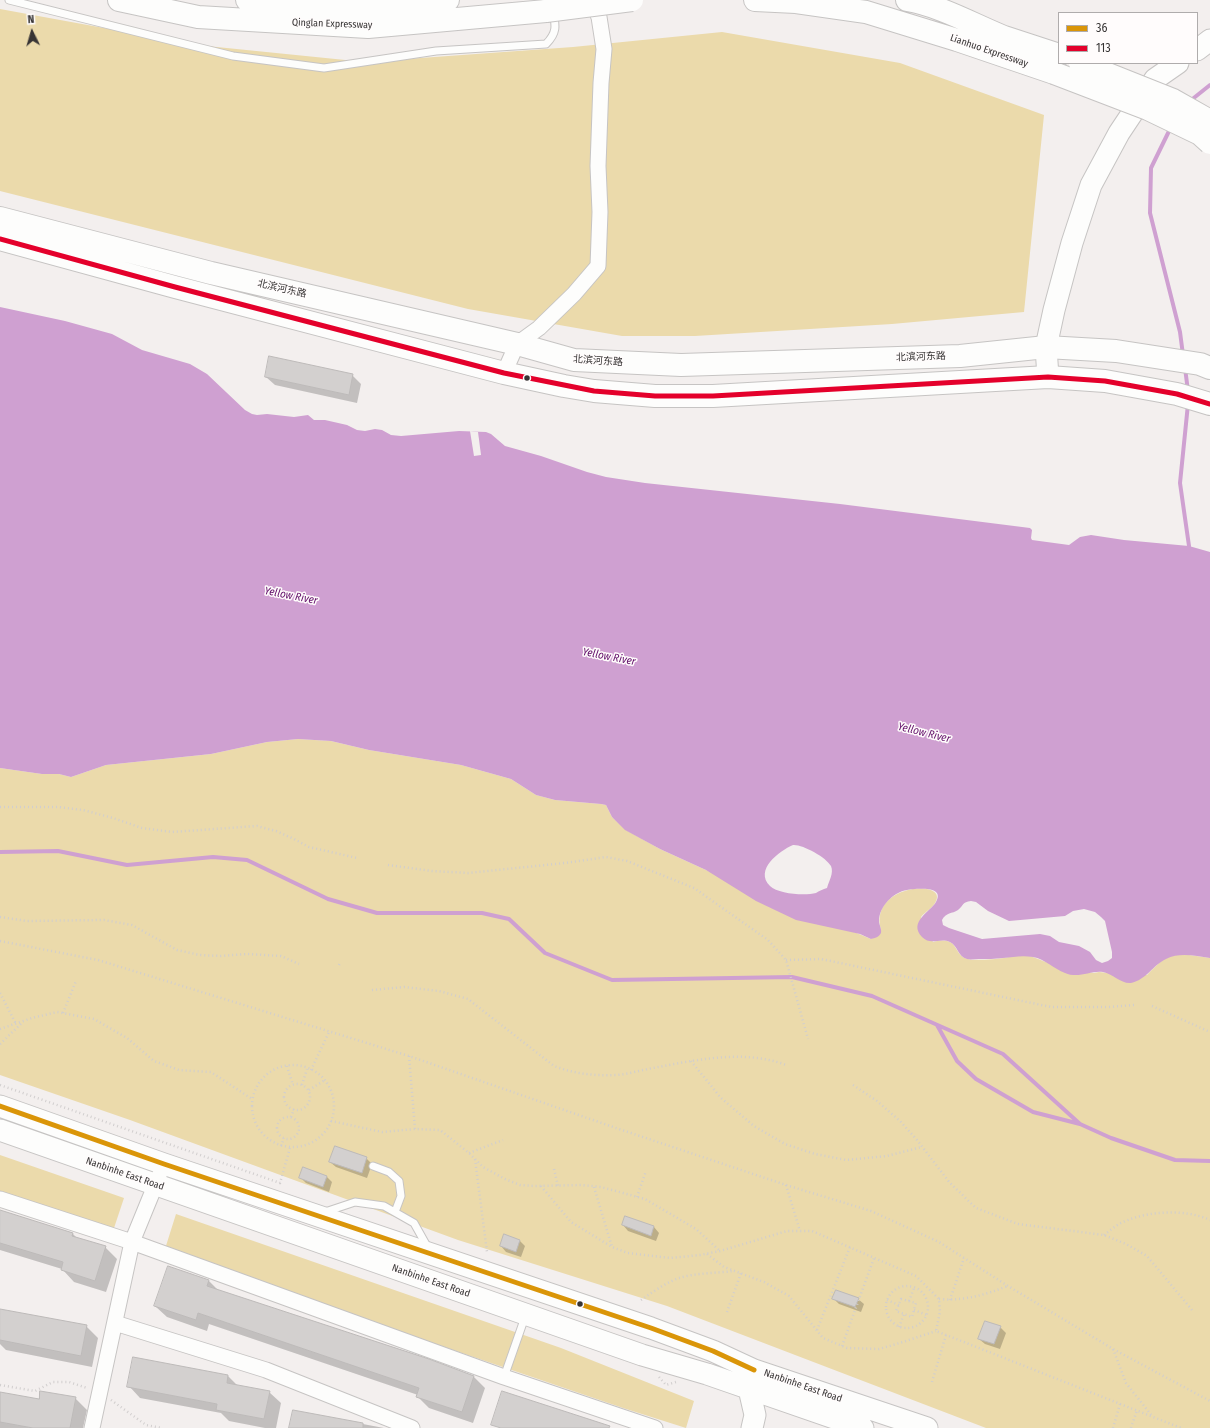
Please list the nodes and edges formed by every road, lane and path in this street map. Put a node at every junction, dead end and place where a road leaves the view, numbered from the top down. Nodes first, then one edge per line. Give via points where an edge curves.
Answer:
1 (9, 0) edge
2 (119, 0) edge
3 (246, 0) edge
4 (448, 0) edge
5 (591, 0) edge
6 (632, 0) edge
7 (755, 0) edge
8 (907, 0) edge
9 (548, 6) edge
10 (1210, 40) edge
11 (1198, 49) edge
12 (1057, 64) edge
13 (1083, 64) edge
14 (1177, 64) edge
15 (1210, 121) edge
16 (1210, 143) edge
17 (0, 218) edge
18 (0, 239) edge
19 (517, 344) junction
20 (1046, 347) junction
21 (1210, 368) edge
22 (504, 373) junction
23 (1048, 377) junction
24 (1210, 404) edge
25 (0, 807) edge
26 (357, 858) dead end
27 (388, 865) dead end
28 (0, 917) edge
29 (0, 941) edge
30 (786, 960) junction
31 (299, 964) dead end
32 (76, 980) dead end
33 (372, 990) dead end
34 (0, 993) edge
35 (1134, 1005) dead end
36 (1152, 1006) dead end
37 (63, 1013) junction
38 (26, 1020) junction
39 (16, 1024) junction
40 (0, 1029) edge
41 (329, 1032) junction
42 (1210, 1032) edge
43 (808, 1039) dead end
44 (0, 1044) edge
45 (409, 1056) junction
46 (691, 1061) junction
47 (786, 1065) dead end
48 (287, 1066) junction
49 (307, 1069) junction
50 (311, 1070) junction
51 (325, 1080) junction
52 (0, 1085) edge
53 (293, 1085) junction
54 (302, 1085) junction
55 (853, 1086) dead end
56 (309, 1090) junction
57 (252, 1099) junction
58 (0, 1106) edge
59 (294, 1109) junction
60 (291, 1117) junction
61 (331, 1121) junction
62 (415, 1129) junction
63 (0, 1130) edge
64 (284, 1138) junction
65 (503, 1140) dead end
66 (282, 1146) junction
67 (922, 1147) junction
68 (290, 1148) junction
69 (469, 1153) junction
70 (475, 1159) junction
71 (164, 1164) junction
72 (373, 1166) dead end
73 (554, 1169) dead end
74 (646, 1172) dead end
75 (786, 1184) junction
76 (155, 1185) junction
77 (542, 1186) junction
78 (558, 1186) junction
79 (594, 1187) junction
80 (637, 1197) junction
81 (0, 1200) edge
82 (395, 1212) junction
83 (316, 1216) junction
84 (1210, 1220) edge
85 (800, 1231) junction
86 (1104, 1235) junction
87 (132, 1242) junction
88 (612, 1247) junction
89 (850, 1247) junction
90 (720, 1251) junction
91 (487, 1252) dead end
92 (707, 1254) junction
93 (432, 1255) junction
94 (874, 1258) junction
95 (964, 1258) junction
96 (735, 1271) junction
97 (742, 1273) junction
98 (1008, 1286) junction
99 (914, 1288) junction
100 (939, 1299) junction
101 (641, 1300) dead end
102 (887, 1300) junction
103 (950, 1300) junction
104 (909, 1301) junction
105 (899, 1305) junction
106 (914, 1310) junction
107 (1192, 1310) dead end
108 (727, 1312) dead end
109 (526, 1314) junction
110 (904, 1314) junction
111 (927, 1315) junction
112 (115, 1323) junction
113 (899, 1327) junction
114 (817, 1331) junction
115 (936, 1331) junction
116 (946, 1335) junction
117 (842, 1346) junction
118 (1113, 1349) junction
119 (504, 1377) junction
120 (752, 1379) junction
121 (932, 1382) dead end
122 (0, 1385) edge
123 (100, 1393) junction
124 (1210, 1402) edge
125 (1120, 1404) junction
126 (1137, 1410) junction
127 (1152, 1416) junction
128 (92, 1428) edge
129 (162, 1428) edge
130 (412, 1428) edge
131 (655, 1428) edge
132 (752, 1428) edge
133 (863, 1428) edge
134 (927, 1428) edge
135 (1113, 1428) edge
136 (1131, 1428) edge
137 (1181, 1428) edge

1 - 9 lane via 233,56 324,68 436,51 546,44 556,26
2 - 9 main road, Qinglan Expressway via 198,18 368,27
3 - 4 main road, Qinglan Expressway via 370,7
5 - 19 street via 599,18 604,49 598,166 598,266 544,323
6 - 9 main road, bridge
7 - 12 main road, Lianhuo Expressway via 796,2 866,12 957,40
8 - 12 main road, Lianhuo Expressway via 966,20
10 - 11 main road
12 - 16 main road, Lianhuo Expressway, bridge via 1200,134
13 - 15 main road, bridge via 1173,100
14 - 20 main road via 1155,80 1119,133 1091,185 1064,273
17 - 19 main road, 北滨河东路 via 211,273
18 - 22 main road
19 - 20 main road, 北滨河东路 via 574,360 681,365 960,356
19 - 22 street
20 - 21 main road, 北滨河东路 via 1116,351 1200,364
20 - 23 main road
22 - 23 main road via 594,391 684,397
23 - 24 main road via 1105,381 1177,394
25 - 26 path via 83,810 142,828 172,832 257,826 276,831 309,847
27 - 30 path via 468,873 606,857 627,861 694,888 768,940
28 - 31 path via 27,921 104,920 132,925 177,950 192,954 281,956
29 - 41 path via 98,960
30 - 35 path via 820,959 1051,1007
30 - 43 path
32 - 37 path
33 - 46 path via 404,987 439,991 468,999 554,1066 569,1072 617,1075
34 - 39 path
36 - 42 path
37 - 38 path via 57,1012
37 - 57 path via 94,1019 127,1038 154,1061 179,1070 212,1072
38 - 39 path
38 - 44 path
39 - 40 path
41 - 45 path
41 - 50 path
45 - 62 path
45 - 75 path
46 - 47 path via 743,1057 772,1060
46 - 67 path via 721,1098 754,1126 785,1144 815,1154 846,1160 888,1156
48 - 49 path via 301,1066
48 - 53 path
48 - 57 path via 273,1070 262,1079
49 - 50 path
49 - 54 path
50 - 51 path
51 - 56 path
51 - 61 path via 332,1093 334,1107
52 - 68 path via 280,1183
53 - 54 path
53 - 59 path via 286,1090 284,1099 288,1106
54 - 56 path
55 - 67 path via 900,1121
56 - 59 path via 307,1106 300,1110
57 - 66 path via 252,1116 258,1128 266,1138
58 - 71 main road, Nanbinhe East Road
59 - 60 path
60 - 64 path via 282,1118 278,1124 277,1130
60 - 64 path via 297,1122 297,1132 292,1137
61 - 62 path via 382,1132
61 - 68 path via 325,1132 315,1141
62 - 69 path via 440,1130
63 - 76 main road, Nanbinhe East Road
64 - 66 path
65 - 69 path
66 - 68 path
67 - 86 path via 950,1183 976,1208 1018,1224
69 - 70 path
70 - 77 path via 483,1167 505,1179 520,1185
70 - 91 path
71 - 76 street
71 - 83 main road, Nanbinhe East Road
72 - 82 lane via 389,1172 400,1181 401,1196
73 - 78 path
74 - 80 path
75 - 85 path
75 - 95 path via 871,1211 939,1242
76 - 87 street
76 - 109 main road, Nanbinhe East Road
77 - 78 path
77 - 88 path via 571,1222
78 - 79 path
79 - 80 path
79 - 88 path
80 - 90 path via 645,1199 696,1229
81 - 87 street
82 - 83 lane via 384,1206 355,1202
82 - 93 lane via 414,1223
83 - 93 main road, Nanbinhe East Road
84 - 86 path via 1183,1213 1161,1212 1119,1224
85 - 89 path via 812,1231
85 - 90 path via 787,1231
86 - 107 path via 1147,1256
87 - 112 street
87 - 119 street
88 - 92 path via 628,1253 670,1258
89 - 94 path
89 - 114 path
90 - 92 path
92 - 96 path via 724,1267
93 - 120 main road, Nanbinhe East Road via 713,1351
94 - 100 path via 916,1276
94 - 117 path
95 - 98 path
95 - 103 path
96 - 97 path
96 - 101 path via 679,1278
97 - 108 path
97 - 114 path via 789,1296
98 - 103 path via 988,1293
98 - 118 path
99 - 102 path via 904,1286 897,1289
99 - 104 path
99 - 111 path via 924,1294
100 - 103 path
100 - 115 path via 940,1312
102 - 105 path
102 - 113 path via 886,1313 893,1324
104 - 105 path via 901,1298
104 - 106 path via 916,1303
105 - 110 path via 896,1312
106 - 110 path via 912,1316
106 - 111 path
109 - 119 lane
109 - 120 main road, Nanbinhe East Road via 642,1355 708,1374
110 - 113 path
111 - 113 path via 912,1328
112 - 123 street
112 - 130 street via 266,1370
114 - 117 path via 823,1338
115 - 116 path
115 - 117 path via 879,1348
116 - 121 path
116 - 125 path
118 - 124 path
118 - 127 path via 1126,1383
119 - 131 street
120 - 132 main road via 755,1415
120 - 133 main road, Nanbinhe East Road
120 - 134 main road, Nanbinhe East Road
122 - 123 path via 35,1391 53,1382 69,1382
123 - 128 street
123 - 129 path via 146,1425
125 - 126 path
125 - 135 path
126 - 127 path
126 - 136 path
127 - 137 path

